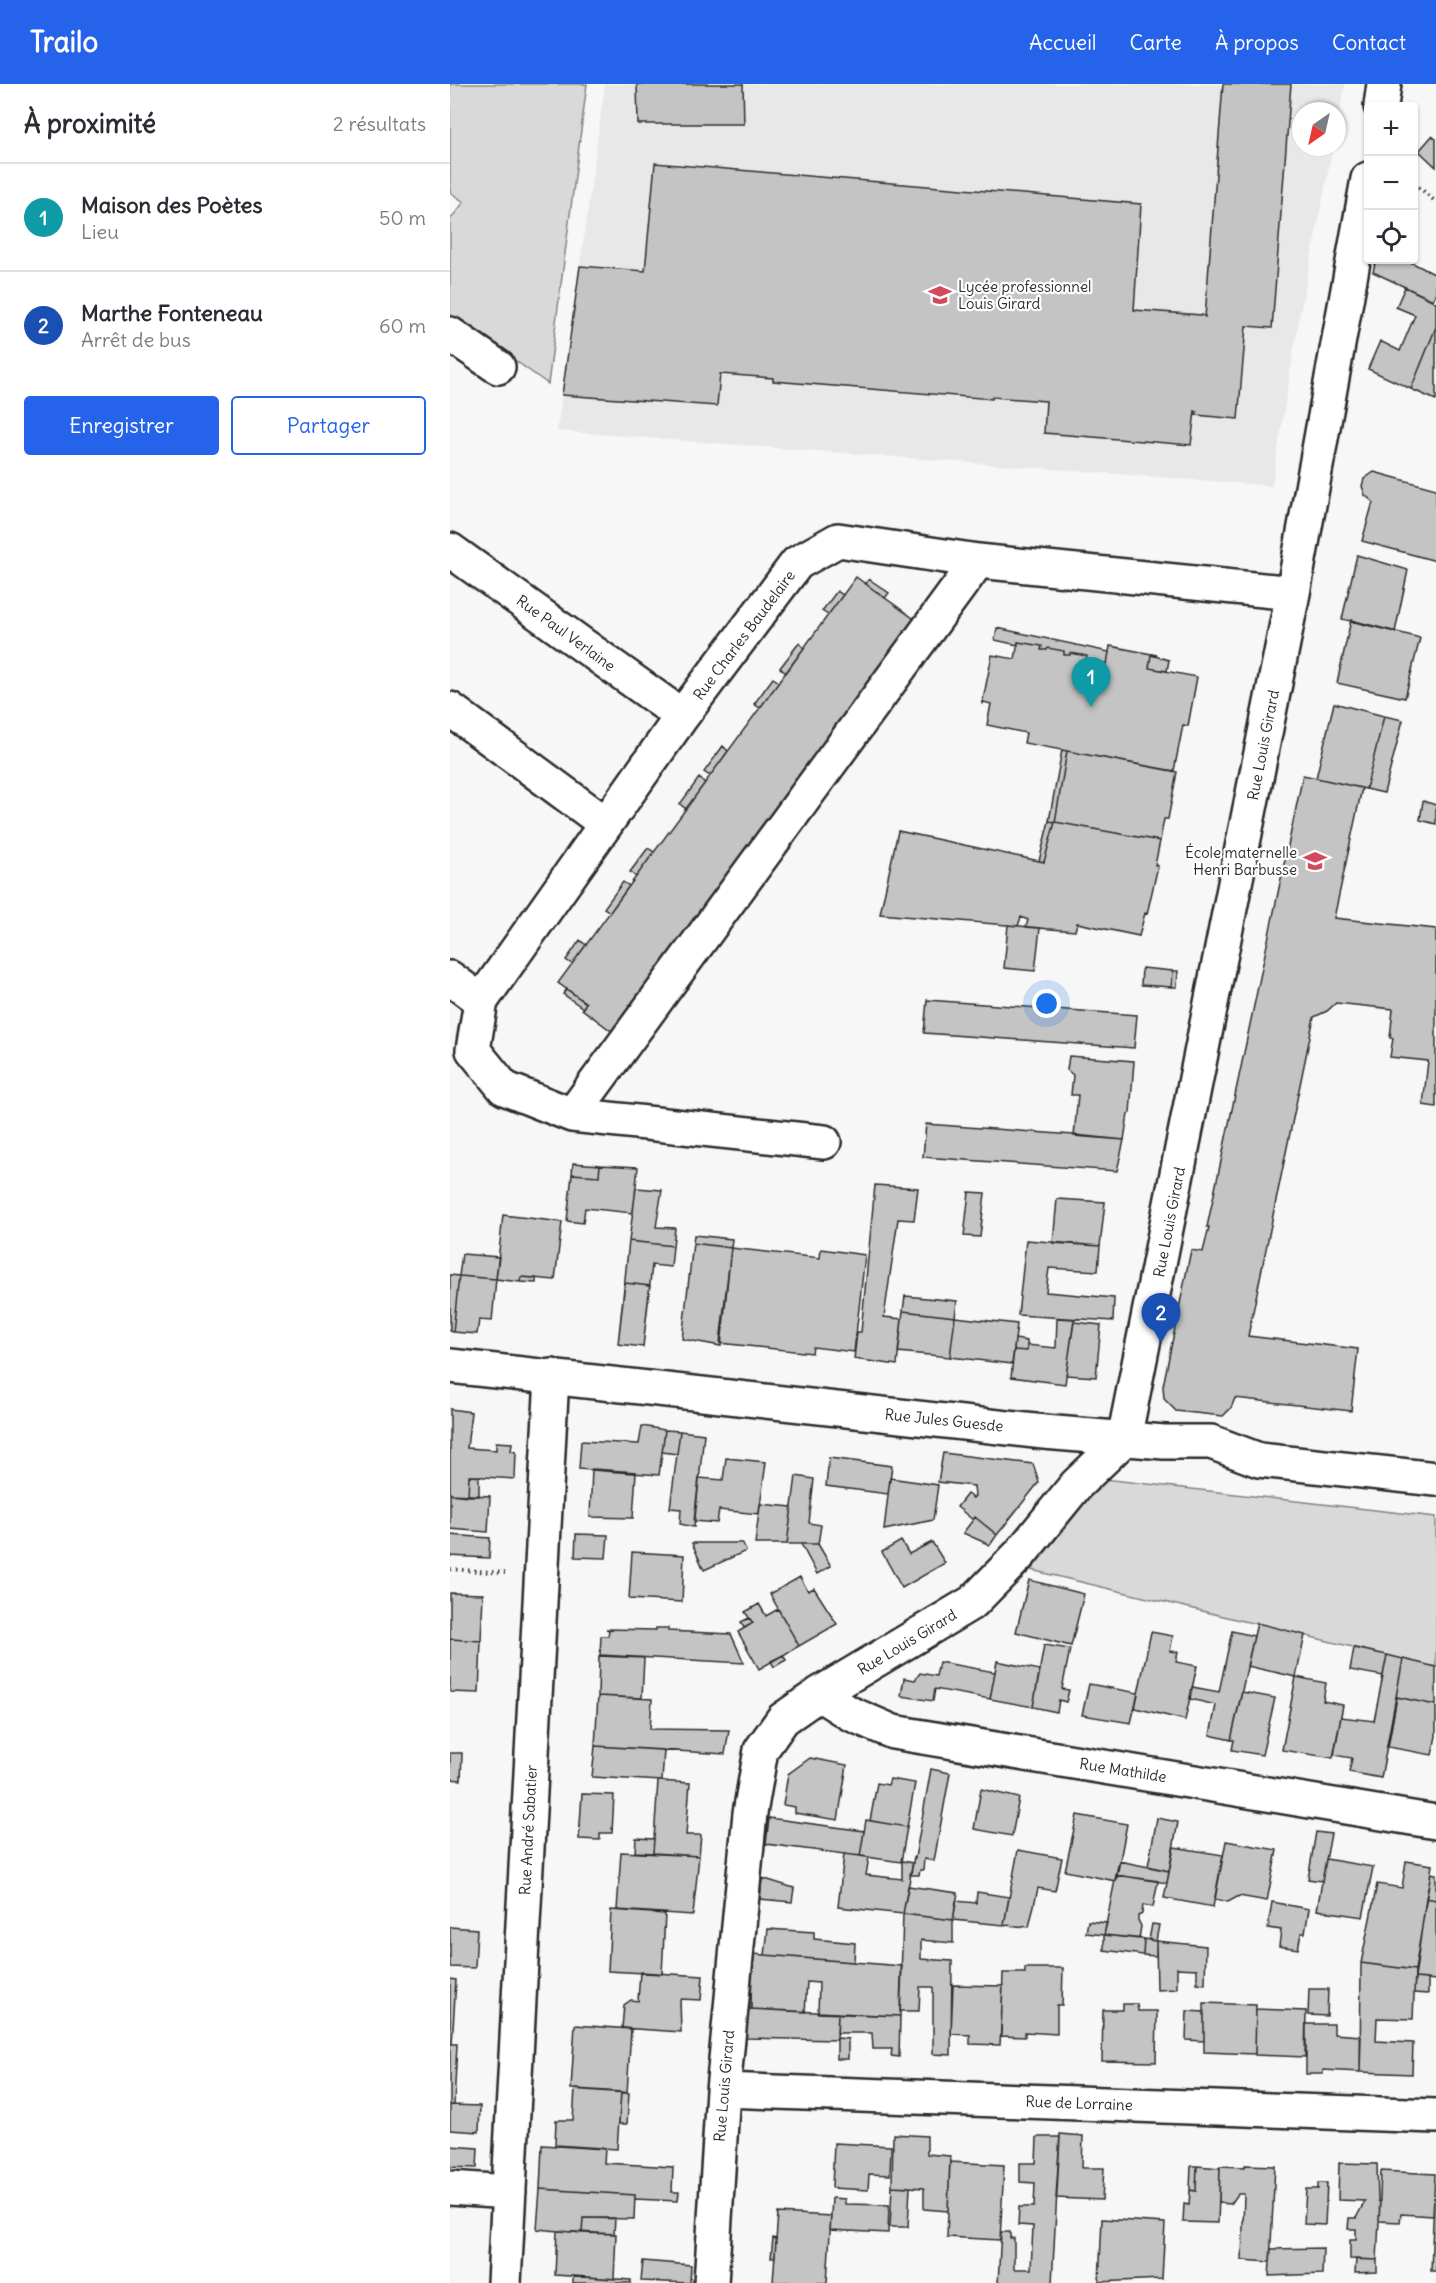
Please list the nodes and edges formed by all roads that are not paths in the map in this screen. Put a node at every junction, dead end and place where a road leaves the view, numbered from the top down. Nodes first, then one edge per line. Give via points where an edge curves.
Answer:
1 (1384, 84) edge
2 (1382, 102) edge
3 (1364, 201) edge
4 (450, 334) edge
5 (498, 367) dead end
6 (450, 550) edge
7 (978, 561) junction
8 (1293, 593) junction
9 (450, 709) edge
10 (682, 716) junction
11 (606, 824) junction
12 (450, 978) edge
13 (481, 1001) junction
14 (572, 1115) junction
15 (824, 1142) dead end
16 (450, 1366) edge
17 (552, 1376) junction
18 (1124, 1439) junction
19 (1436, 1479) edge
20 (819, 1694) junction
21 (1436, 1822) edge
22 (723, 2090) junction
23 (1436, 2116) edge
24 (450, 2188) edge
25 (509, 2192) junction
26 (504, 2283) edge
27 (711, 2283) edge

1 - 2 street
3 - 8 street, Rue Louis Girard
4 - 5 street
6 - 10 street, Rue Paul Verlaine
7 - 8 street, Rue Charles Baudelaire
7 - 10 street, Rue Charles Baudelaire via 838,540 798,563
7 - 14 street
8 - 18 street, Rue Louis Girard
9 - 11 street
10 - 11 street, Rue Charles Baudelaire
11 - 13 street, Rue Charles Baudelaire
12 - 13 street
13 - 14 street via 473,1050 504,1088
14 - 15 street
16 - 17 street, Rue Jules Guesde
17 - 18 street, Rue Jules Guesde
17 - 25 street, Rue André Sabatier
18 - 19 street, Rue Jules Guesde via 1211,1442 1259,1460
18 - 20 street, Rue Louis Girard via 1076,1485 1020,1554 973,1602
20 - 21 street, Rue Mathilde via 849,1713 893,1732
20 - 22 street, Rue Louis Girard via 783,1719 761,1750 750,1813
22 - 23 street, Rue de Lorraine
22 - 27 street, Rue Louis Girard
24 - 25 street
25 - 26 street, Rue André Sabatier

